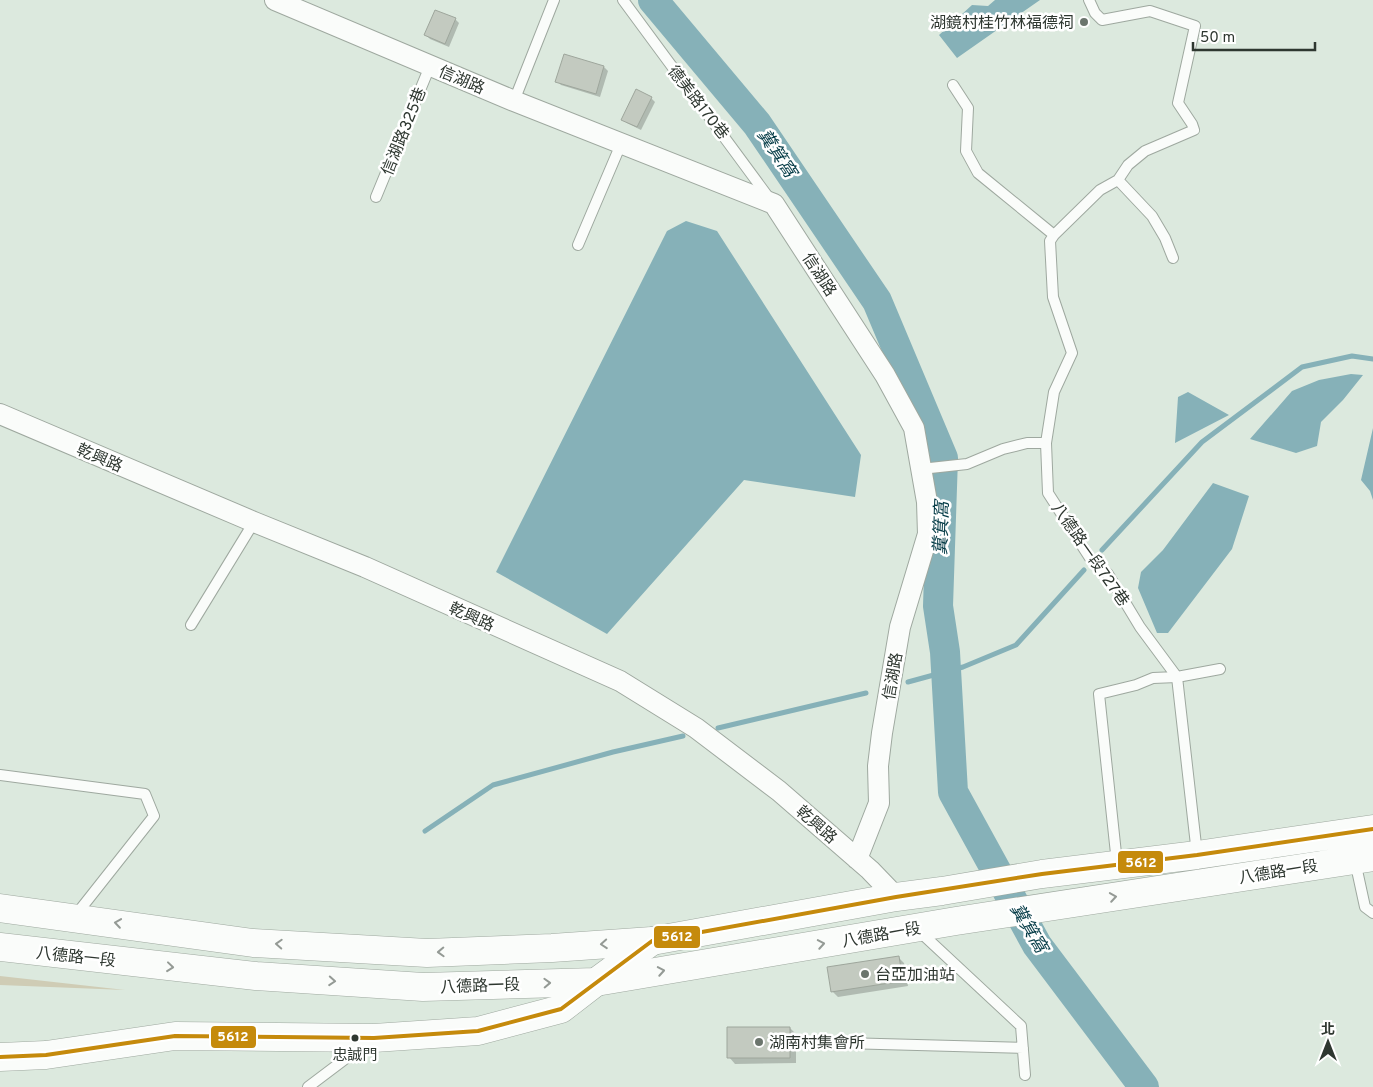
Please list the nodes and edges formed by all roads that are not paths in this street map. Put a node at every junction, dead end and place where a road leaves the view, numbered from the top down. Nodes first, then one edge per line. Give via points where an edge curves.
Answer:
1 (275, 0) edge
2 (554, 0) edge
3 (623, 0) edge
4 (1089, 0) edge
5 (430, 66) junction
6 (953, 85) dead end
7 (514, 101) junction
8 (621, 144) junction
9 (1118, 180) junction
10 (376, 197) dead end
11 (774, 204) junction
12 (1054, 235) junction
13 (578, 245) dead end
14 (1173, 258) dead end
15 (0, 414) edge
16 (1046, 443) junction
17 (929, 468) junction
18 (254, 522) junction
19 (190, 625) dead end
20 (1220, 669) dead end
21 (1177, 677) junction
22 (0, 775) edge
23 (1373, 829) edge
24 (1197, 855) junction
25 (857, 859) junction
26 (1364, 859) edge
27 (1117, 865) junction
28 (896, 897) junction
29 (0, 908) edge
30 (1373, 913) edge
31 (74, 917) junction
32 (915, 928) junction
33 (652, 941) junction
34 (0, 947) edge
35 (596, 982) junction
36 (374, 1038) junction
37 (807, 1042) dead end
38 (1023, 1048) junction
39 (0, 1057) edge
40 (1025, 1075) dead end
41 (308, 1087) edge

1 - 5 street, 信湖路
2 - 7 lane
3 - 11 lane, 德美路170巷
4 - 9 lane via 1102,20 1150,11 1194,26 1178,104 1194,130 1145,151 1128,165
5 - 7 street, 信湖路
5 - 10 lane, 信湖路325巷
6 - 12 lane via 968,108 966,151 978,173
7 - 8 street, 信湖路
8 - 11 street, 信湖路
8 - 13 lane
9 - 12 lane via 1100,190
9 - 14 lane via 1152,216
11 - 17 street, 信湖路 via 885,375 914,428
12 - 16 lane, 八德路一段727巷 via 1050,241 1053,297 1072,353 1054,392
15 - 18 street, 乾興路
16 - 17 lane via 1027,443 967,464
16 - 21 lane, 八德路一段727巷 via 1048,493 1090,558 1108,574 1140,627
17 - 25 street, 信湖路 via 928,534 900,628 878,766 879,803
18 - 19 lane
18 - 25 street, 乾興路 via 365,567 620,681 696,728 779,790
20 - 21 lane
21 - 24 lane
21 - 27 lane via 1153,678 1099,694
22 - 31 lane via 145,794 154,816
23 - 24 main road, 八德路一段
24 - 27 main road, 八德路一段
25 - 28 street, 乾興路
26 - 30 lane via 1365,907
32 -> 26 main road, 八德路一段
27 - 28 main road, 八德路一段
28 - 33 main road, 八德路一段
29 - 31 main road, 八德路一段
33 -> 31 main road, 八德路一段 via 427,953 253,943
35 -> 32 main road, 八德路一段
32 - 38 lane via 1022,1026
33 - 35 main road
34 -> 35 main road, 八德路一段 via 256,976 424,987
35 - 36 main road via 561,1009 506,1024 478,1031
36 - 39 main road via 175,1036 46,1055
36 - 41 lane
37 - 38 lane
38 - 40 lane

